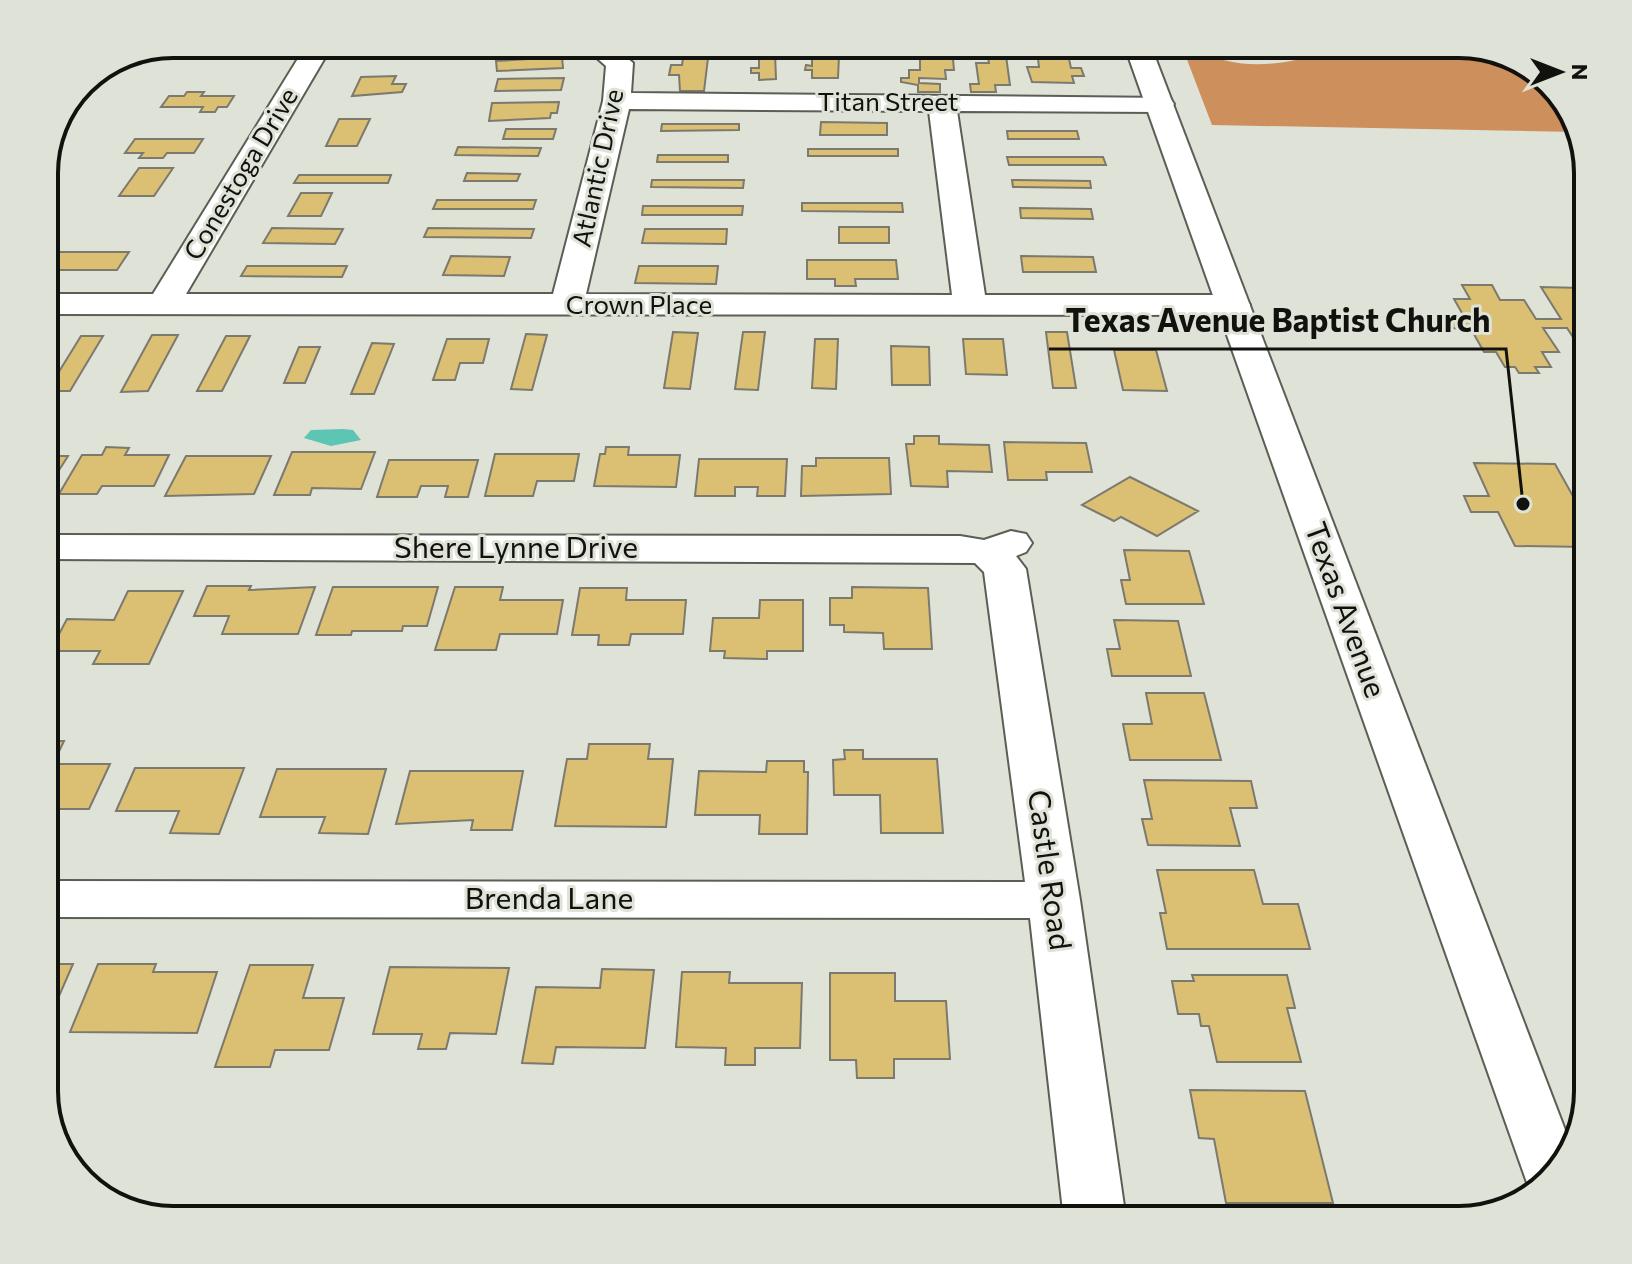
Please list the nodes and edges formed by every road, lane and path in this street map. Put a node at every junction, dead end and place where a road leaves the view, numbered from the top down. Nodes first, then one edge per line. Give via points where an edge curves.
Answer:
1 (312, 58) edge
2 (613, 58) edge
3 (1142, 58) edge
4 (617, 101) junction
5 (942, 103) junction
6 (1160, 104) junction
7 (58, 304) edge
8 (163, 305) junction
9 (567, 305) junction
10 (970, 305) junction
11 (1233, 305) junction
12 (58, 547) edge
13 (999, 548) joint
14 (58, 899) edge
15 (1054, 900) junction
16 (1548, 1163) edge
17 (1093, 1206) edge

1 - 8 street, Conestoga Drive
2 - 4 street, Atlantic Drive via 620,63
3 - 6 street, Texas Avenue
4 - 5 street, Titan Street
4 - 9 street, Atlantic Drive
5 - 6 street, Titan Street
5 - 10 street
6 - 11 street, Texas Avenue
7 - 8 street, Crown Place
8 - 9 street, Crown Place
9 - 10 street, Crown Place
10 - 11 street, Crown Place
11 - 16 street, Texas Avenue
12 - 13 street, Shere Lynne Drive
13 - 15 street, Castle Road
14 - 15 street, Brenda Lane
15 - 17 street, Castle Road

